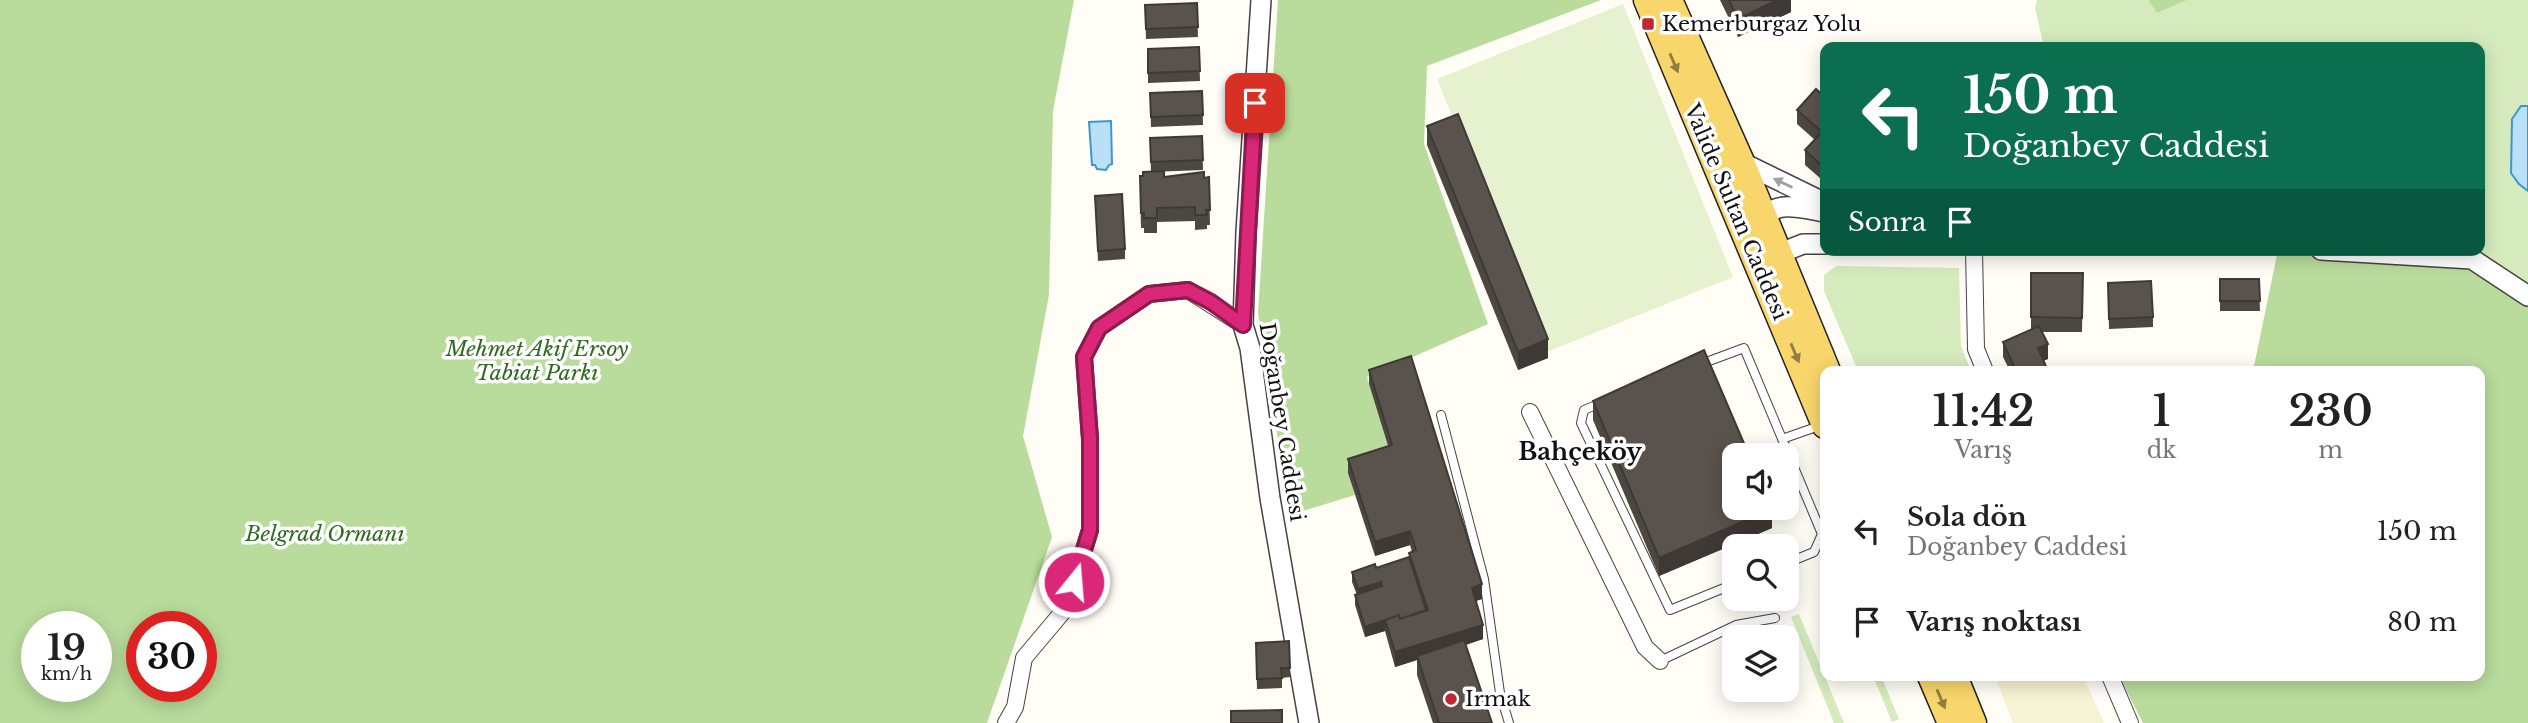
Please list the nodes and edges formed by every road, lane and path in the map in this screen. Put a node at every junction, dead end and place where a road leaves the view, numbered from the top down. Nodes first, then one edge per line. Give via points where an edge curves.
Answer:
1 (1261, 0) edge
2 (1647, 0) edge
3 (1669, 0) edge
4 (1741, 162) junction
5 (1820, 201) edge
6 (1820, 211) edge
7 (1763, 215) junction
8 (1747, 237) junction
9 (1820, 244) edge
10 (1779, 254) junction
11 (1974, 256) edge
12 (2412, 256) edge
13 (2528, 296) edge
14 (1243, 325) junction
15 (1825, 366) edge
16 (1983, 366) edge
17 (1695, 367) edge
18 (1608, 400) edge
19 (1531, 412) dead end
20 (1820, 412) edge
21 (1441, 415) dead end
22 (1820, 426) edge
23 (1782, 439) junction
24 (1820, 529) edge
25 (1820, 538) edge
26 (1799, 558) edge
27 (1722, 589) edge
28 (1775, 618) dead end
29 (1660, 660) joint
30 (1933, 681) edge
31 (1956, 681) edge
32 (2112, 681) edge
33 (1006, 723) edge
34 (1309, 723) edge
35 (1509, 723) edge
36 (1951, 723) edge
37 (1973, 723) edge
38 (2130, 723) edge

1 - 14 street, Doğanbey Caddesi
2 -> 8 main road, Valide Sultan Caddesi
3 - 4 main road, Valide Sultan Caddesi
5 -> 4 street
4 - 7 main road, Valide Sultan Caddesi
6 - 7 street via 1785,206
7 - 8 street
7 - 10 main road, Valide Sultan Caddesi
8 -> 20 main road, Valide Sultan Caddesi
9 - 10 street via 1803,244
10 - 15 main road, Valide Sultan Caddesi
11 - 16 street via 1976,349
12 - 13 street via 2472,260
14 - 33 street via 1188,290 1149,294 1099,328 1084,357 1090,530 1066,608 1024,658 1015,707
14 - 34 street, Doğanbey Caddesi
17 - 23 lane via 1744,348
18 - 27 lane via 1584,410 1581,423 1670,610
19 - 29 street via 1645,647
21 - 35 lane via 1484,579 1500,693
22 - 23 lane
23 - 24 lane
25 - 26 lane via 1814,552
28 - 29 lane via 1736,625
30 -> 36 main road
31 - 37 main road
32 - 38 street

